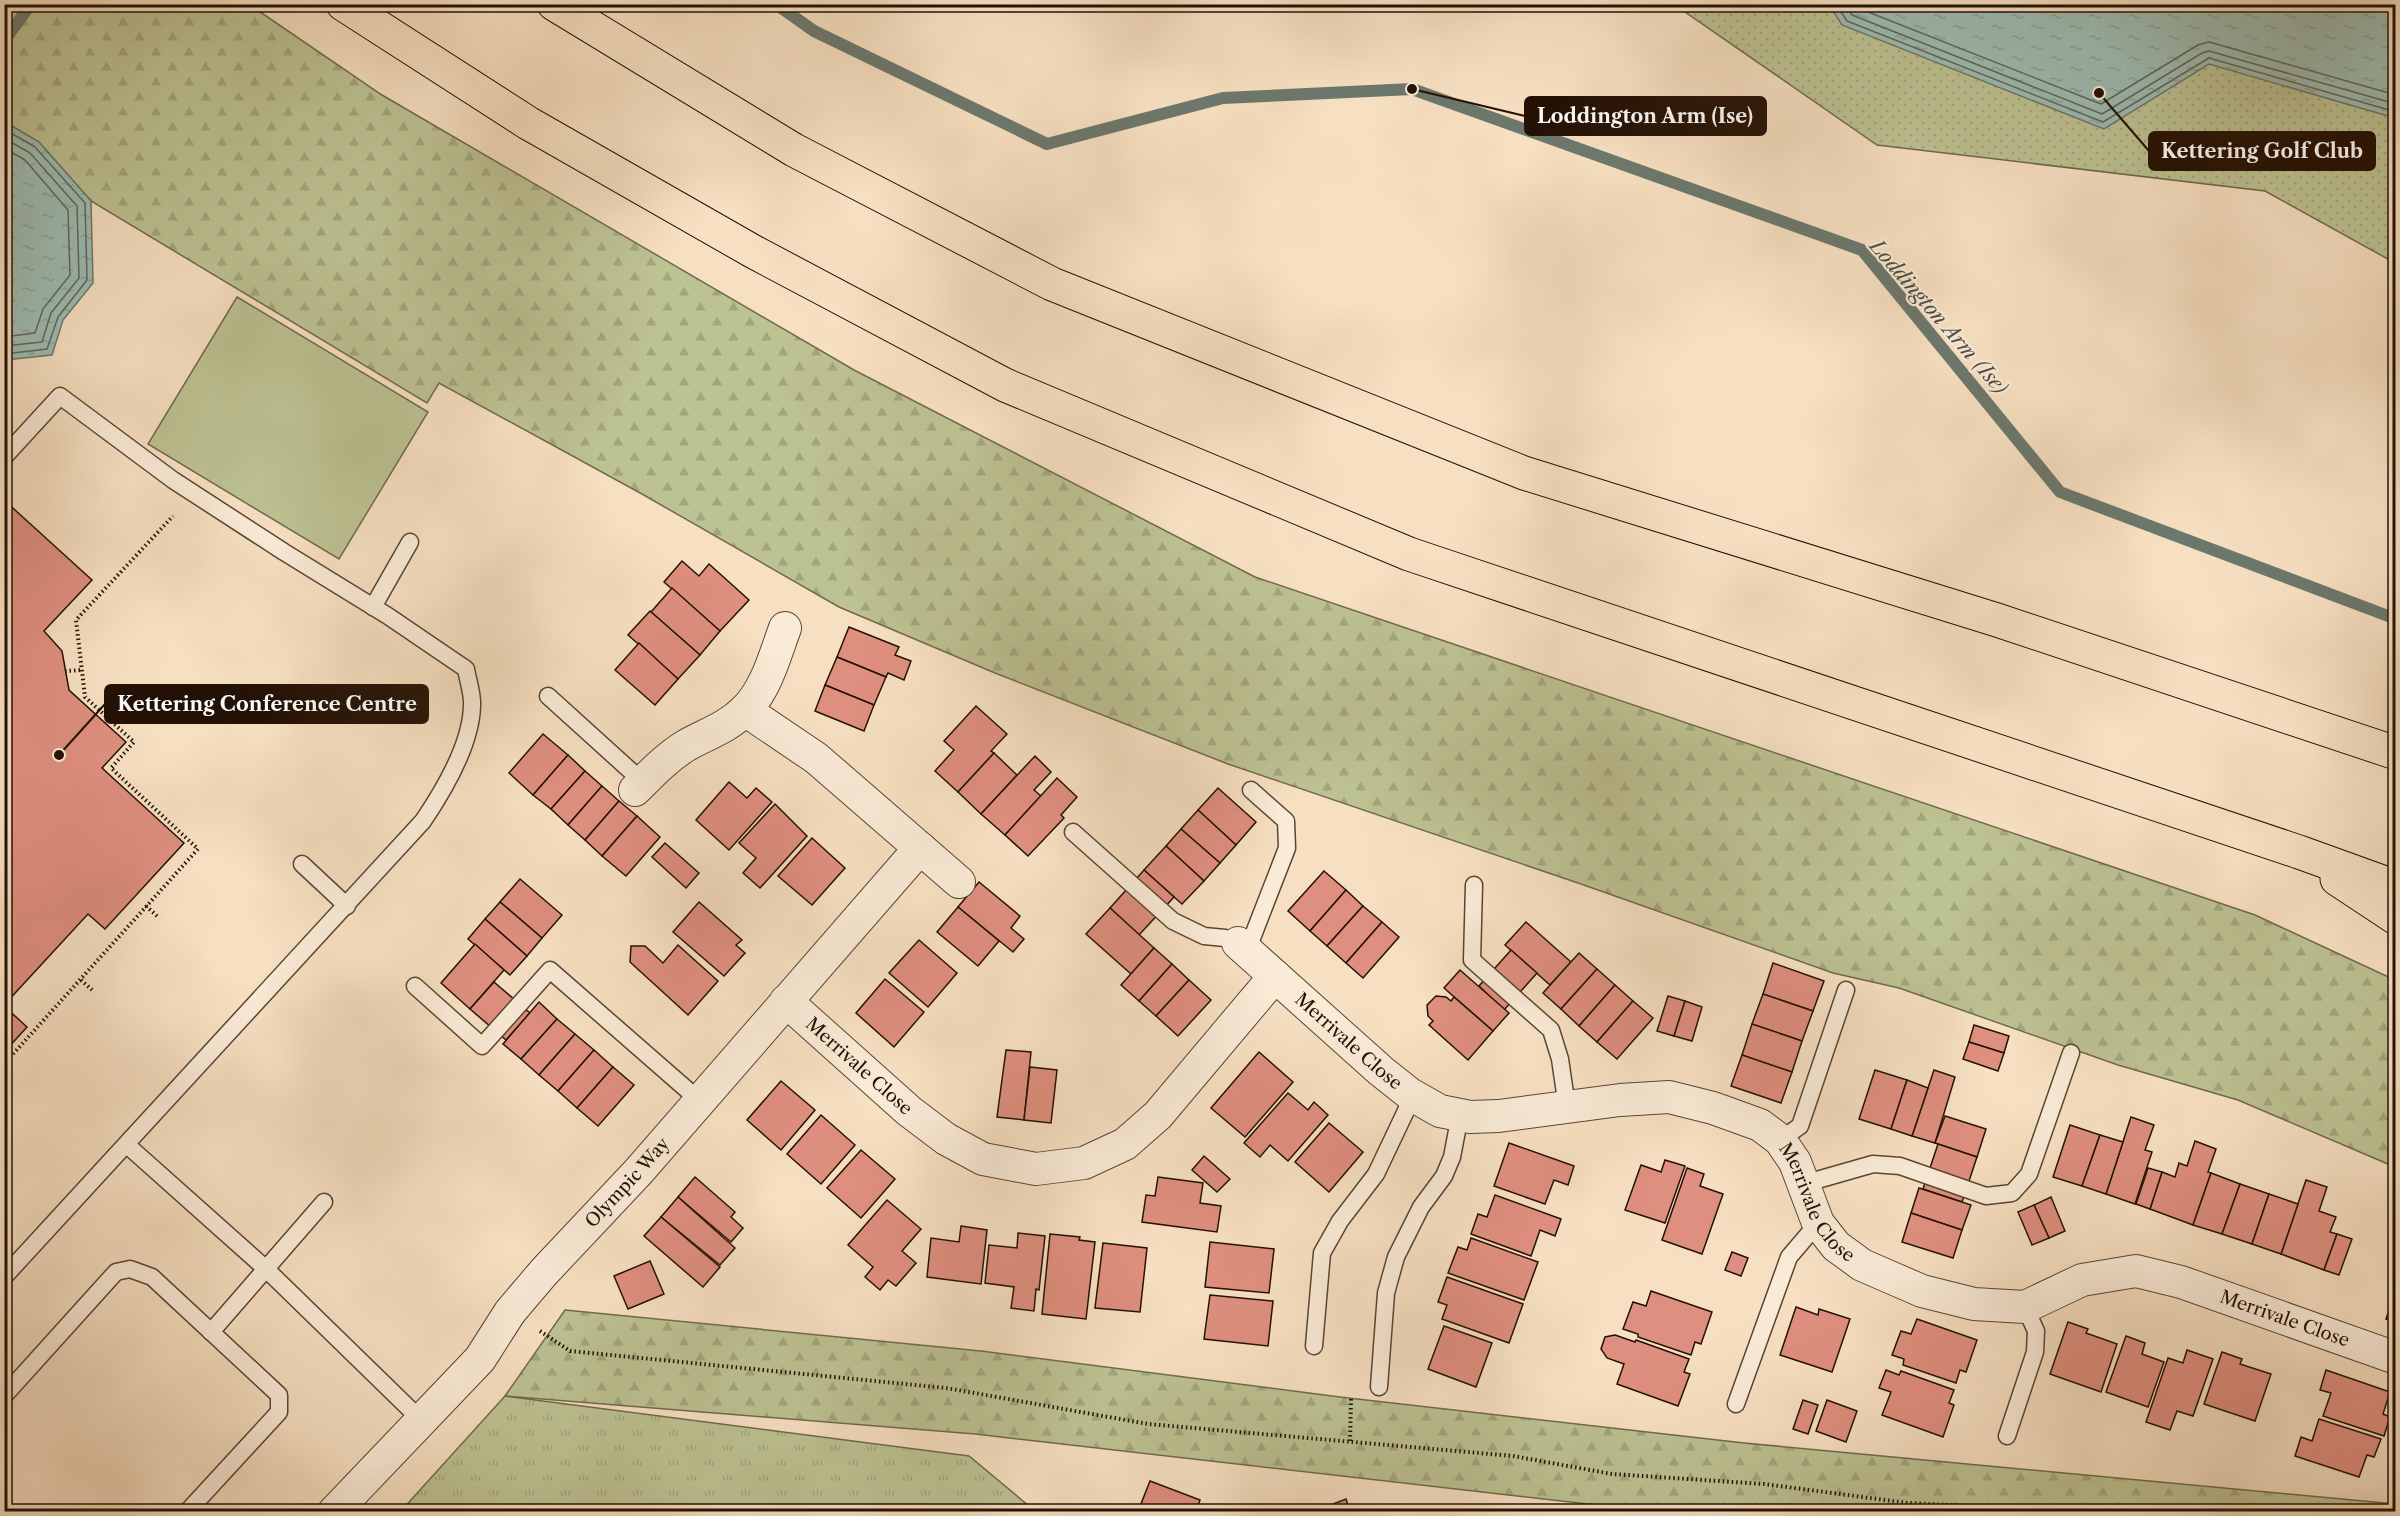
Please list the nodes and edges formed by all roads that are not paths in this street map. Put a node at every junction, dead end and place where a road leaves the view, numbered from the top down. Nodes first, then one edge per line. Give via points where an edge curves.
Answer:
1 (343, 4) edge
2 (554, 4) edge
3 (4, 458) edge
4 (410, 542) dead end
5 (373, 606) junction
6 (785, 628) dead end
7 (548, 696) dead end
8 (745, 710) junction
9 (2396, 753) edge
10 (639, 786) joint
11 (1251, 790) dead end
12 (1073, 832) dead end
13 (920, 848) junction
14 (2299, 852) junction
15 (302, 864) dead end
16 (959, 882) dead end
17 (1474, 885) dead end
18 (2396, 887) edge
19 (347, 906) junction
20 (2396, 918) edge
21 (1242, 947) junction
22 (1275, 976) junction
23 (415, 986) dead end
24 (1846, 990) dead end
25 (786, 1001) junction
26 (2071, 1053) dead end
27 (1413, 1096) junction
28 (700, 1101) junction
29 (1567, 1107) junction
30 (1460, 1115) junction
31 (1780, 1140) junction
32 (127, 1145) junction
33 (1803, 1184) junction
34 (324, 1202) dead end
35 (1818, 1223) junction
36 (266, 1269) junction
37 (4, 1277) edge
38 (2025, 1307) junction
39 (211, 1332) junction
40 (1314, 1346) dead end
41 (2396, 1358) edge
42 (1379, 1387) dead end
43 (4, 1396) edge
44 (1736, 1404) dead end
45 (421, 1420) junction
46 (2007, 1436) dead end
47 (186, 1512) edge
48 (334, 1512) edge

1 - 14 highway via 528,123 753,252 1005,385 1409,554
2 - 9 highway via 794,150 1052,284 1524,473 1997,620
3 - 5 lane via 60,396 194,494
4 - 5 lane
5 - 19 lane via 466,669 472,706 465,742 448,784 423,821
6 - 8 street via 770,670
7 - 10 lane
8 - 10 street via 723,728 685,746
8 - 13 street via 816,758
11 - 21 lane via 1286,821 1287,848
12 - 21 lane via 1173,921 1204,936 1225,938
13 - 16 street
13 - 25 street, Olympic Way
14 - 18 highway
14 - 20 highway
15 - 19 lane
17 - 29 lane via 1472,960 1551,1030
19 - 32 lane
21 - 22 street, Merrivale Close
22 - 25 street, Merrivale Close via 1158,1114 1125,1144 1084,1163 1036,1169 983,1159 946,1139
22 - 27 street, Merrivale Close
23 - 28 lane via 482,1046 550,970
24 - 31 lane via 1800,1126
25 - 28 street, Olympic Way
26 - 33 lane via 2029,1174 2012,1193 1986,1196 1900,1166 1873,1164
27 - 30 street, Merrivale Close via 1440,1111
27 - 40 lane via 1376,1174 1340,1221 1322,1253
28 - 45 street, Olympic Way via 544,1272 510,1311 480,1359
29 - 30 street, Merrivale Close via 1499,1116
29 - 31 street, Merrivale Close via 1669,1097 1760,1125
30 - 42 lane via 1444,1176 1421,1207 1396,1257 1386,1293
31 - 33 street, Merrivale Close via 1795,1162
32 - 36 lane
32 - 37 lane
33 - 35 street, Merrivale Close
34 - 36 lane
35 - 38 street, Merrivale Close via 1836,1246 1862,1265 1922,1291 1974,1304
35 - 44 lane via 1789,1257
36 - 39 lane
36 - 45 lane
38 - 41 street, Merrivale Close via 2082,1280 2136,1271 2181,1282
38 - 46 lane via 2036,1330 2035,1352
39 - 43 lane via 152,1276 130,1269 116,1272
39 - 47 lane via 279,1395 279,1412
45 - 48 street, Olympic Way

